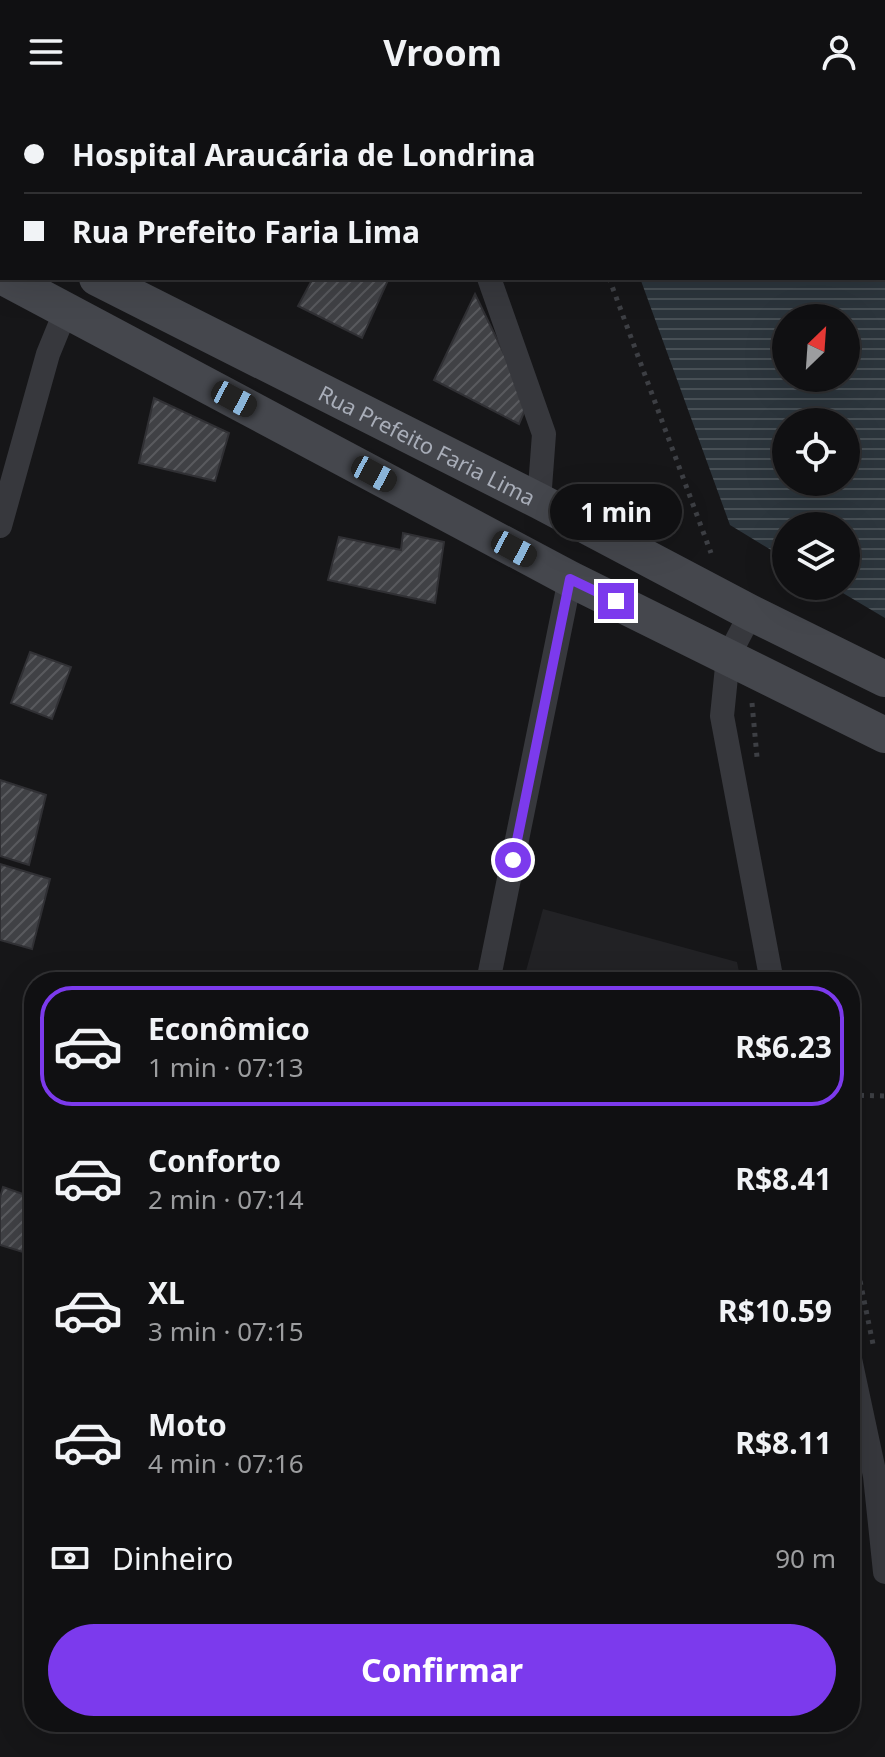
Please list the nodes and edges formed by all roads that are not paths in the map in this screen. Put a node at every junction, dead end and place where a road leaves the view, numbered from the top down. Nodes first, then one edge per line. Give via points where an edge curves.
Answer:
1 (8, 280) edge
2 (101, 280) edge
3 (490, 280) edge
4 (66, 310) junction
5 (539, 501) junction
6 (0, 526) edge
7 (570, 579) junction
8 (751, 613) junction
9 (738, 661) junction
10 (885, 679) edge
11 (885, 735) edge
12 (490, 972) edge
13 (770, 972) edge
14 (860, 1406) edge
15 (885, 1572) edge

1 - 4 main road
2 - 5 main road, Rua Prefeito Faria Lima
3 - 5 street via 544,434
4 - 6 street via 48,354
4 - 7 main road
5 - 8 main road, Rua Prefeito Faria Lima
7 - 9 main road
7 - 12 street
8 - 9 street
8 - 10 main road, Rua Prefeito Faria Lima
9 - 11 main road
9 - 13 street via 722,716
14 - 15 street via 875,1476

